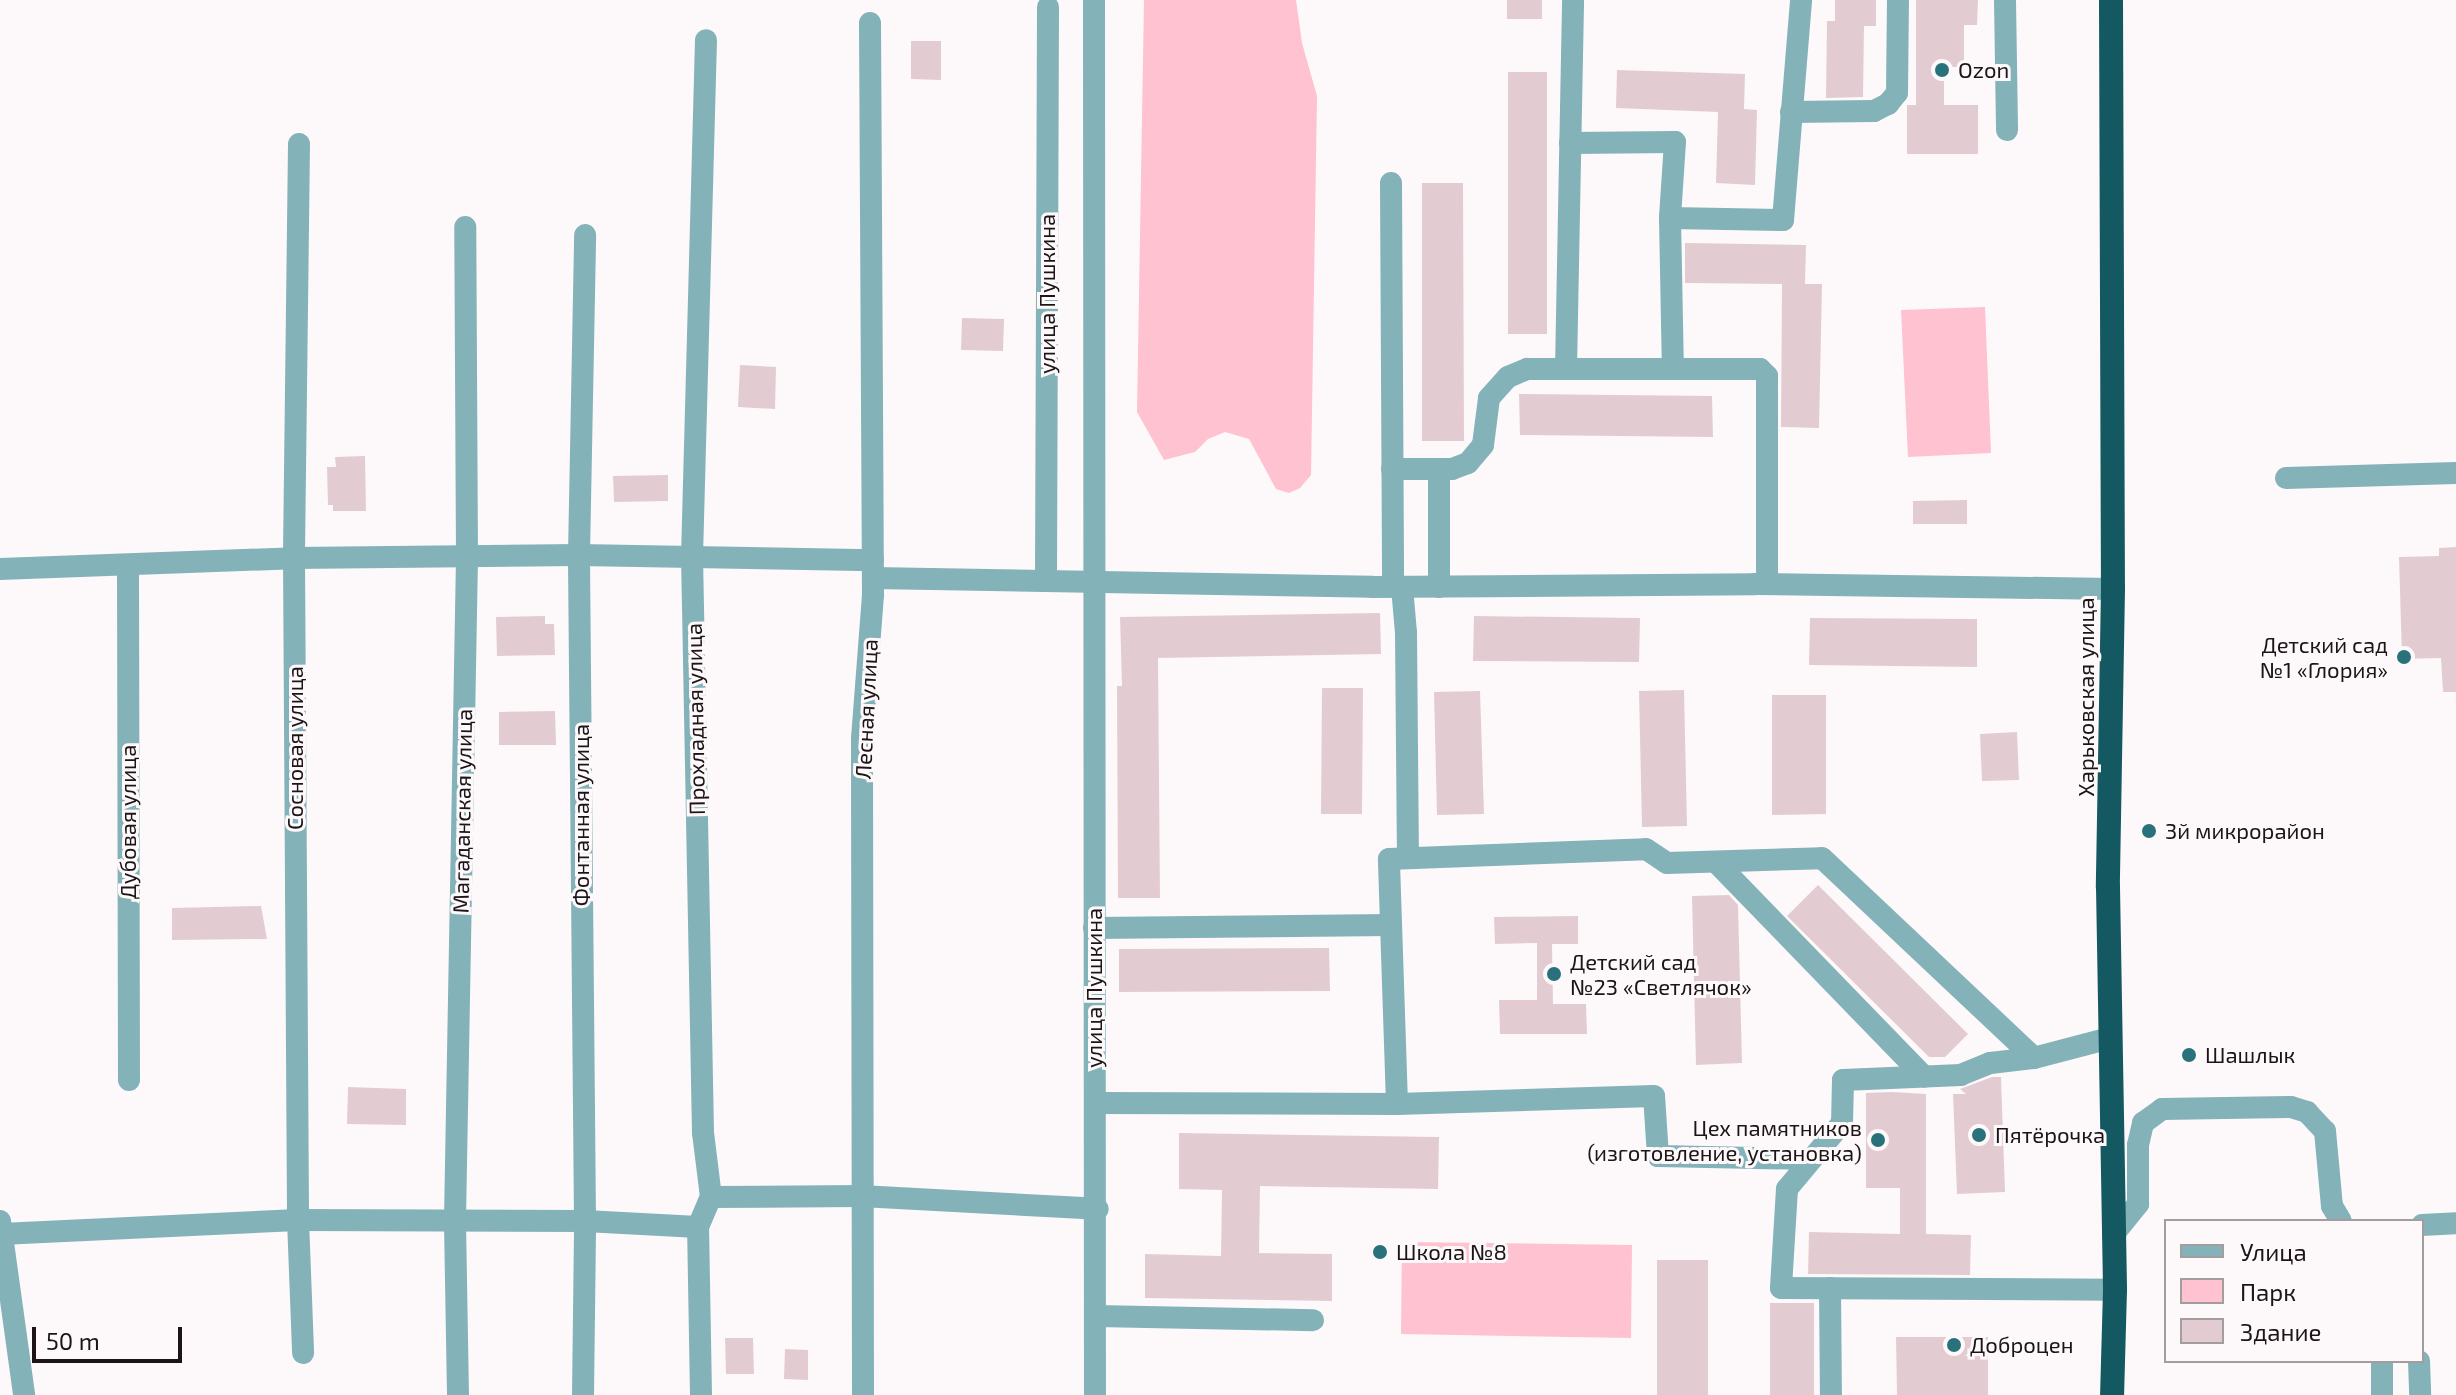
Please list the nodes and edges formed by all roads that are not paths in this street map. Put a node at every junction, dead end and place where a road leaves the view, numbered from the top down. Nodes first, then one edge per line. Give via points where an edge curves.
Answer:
1 (1094, 0) edge
2 (1573, 0) edge
3 (1801, 0) edge
4 (1898, 0) edge
5 (2005, 0) edge
6 (2111, 0) edge
7 (1048, 7) dead end
8 (870, 23) dead end
9 (706, 40) dead end
10 (1791, 112) junction
11 (2007, 130) dead end
12 (1570, 143) junction
13 (299, 144) dead end
14 (1391, 183) dead end
15 (1670, 218) junction
16 (465, 227) dead end
17 (585, 235) dead end
18 (1566, 369) junction
19 (1673, 369) junction
20 (1392, 469) junction
21 (1439, 469) junction
22 (2456, 473) edge
23 (2286, 478) dead end
24 (579, 555) junction
25 (692, 557) junction
26 (294, 558) junction
27 (467, 558) junction
28 (128, 565) junction
29 (0, 569) edge
30 (873, 569) junction
31 (1046, 581) junction
32 (1095, 582) junction
33 (1767, 584) junction
34 (1397, 587) junction
35 (1439, 587) junction
36 (2113, 589) junction
37 (1408, 858) junction
38 (1716, 862) junction
39 (1391, 925) junction
40 (1094, 928) junction
41 (2110, 1038) junction
42 (2034, 1058) junction
43 (1924, 1077) junction
44 (129, 1080) dead end
45 (1095, 1103) junction
46 (1397, 1104) junction
47 (1811, 1159) junction
48 (861, 1196) junction
49 (711, 1197) junction
50 (1098, 1209) junction
51 (455, 1219) junction
52 (2340, 1219) edge
53 (298, 1220) junction
54 (585, 1221) junction
55 (2456, 1223) edge
56 (2424, 1225) edge
57 (1, 1227) edge
58 (698, 1227) junction
59 (2113, 1235) junction
60 (1830, 1288) junction
61 (2115, 1290) junction
62 (1096, 1316) junction
63 (1313, 1320) dead end
64 (303, 1353) dead end
65 (2382, 1363) edge
66 (2419, 1363) edge
67 (24, 1395) edge
68 (458, 1395) edge
69 (583, 1395) edge
70 (701, 1395) edge
71 (863, 1395) edge
72 (1095, 1395) edge
73 (1831, 1395) edge
74 (2112, 1395) edge
75 (2382, 1395) edge
76 (2420, 1395) edge

1 - 32 street, улица Пушкина
2 - 12 street
3 - 10 street
4 - 10 street via 1897,93 1888,104 1874,111
5 - 11 street
6 - 36 highway, Харьковская улица
7 - 31 street, улица Пушкина
8 - 30 street, Лесная улица
9 - 25 street, Прохладная улица
10 - 15 street via 1783,220
12 - 15 street via 1675,142
12 - 18 street
13 - 26 street, Сосновая улица
14 - 20 street
15 - 19 street
16 - 27 street, Магаданская улица
17 - 24 street, Фонтанная улица
18 - 19 street
18 - 21 street via 1527,369 1508,377 1489,398 1478,454 1460,467
19 - 33 street via 1760,369 1767,376
20 - 21 street
20 - 34 street
21 - 35 street
22 - 23 street
24 - 25 street
24 - 27 street
24 - 54 street, Фонтанная улица
25 - 30 street
25 - 49 street, Прохладная улица via 703,1133
26 - 27 street
26 - 28 street
26 - 53 street, Сосновая улица
27 - 51 street, Магаданская улица
28 - 29 street
28 - 44 street, Дубовая улица
30 - 31 street
30 - 48 street, Лесная улица via 862,738
31 - 32 street
32 - 34 street
32 - 40 street, улица Пушкина
33 - 35 street
33 - 36 street
34 - 35 street
34 - 37 street via 1406,633
36 - 41 highway, Харьковская улица
37 - 38 street via 1646,849 1667,863
37 - 39 street via 1389,859
38 - 42 street via 1822,858
38 - 43 street
39 - 40 street
39 - 46 street
40 - 45 street, улица Пушкина
41 - 42 street
41 - 59 highway, Харьковская улица
42 - 43 street via 1990,1063 1961,1075
43 - 47 street via 1843,1080 1842,1123
45 - 46 street
45 - 50 street, улица Пушкина
46 - 47 street via 1654,1096 1658,1156
47 - 60 street via 1787,1189 1781,1288
48 - 49 street
48 - 50 street
48 - 71 street, Лесная улица
49 - 58 street
50 - 62 street, улица Пушкина
51 - 53 street
51 - 54 street
51 - 68 street, Магаданская улица
52 - 59 street via 2332,1206 2325,1131 2307,1112 2291,1107 2162,1109 2143,1123 2138,1204
53 - 57 street
53 - 64 street, Сосновая улица
54 - 58 street
54 - 69 street, Фонтанная улица
55 - 56 street
57 - 67 street
58 - 70 street
59 - 61 highway, Харьковская улица
60 - 61 street
60 - 73 street
61 - 74 highway, Харьковская улица
62 - 63 street
62 - 72 street, улица Пушкина
65 - 75 street
66 - 76 street

